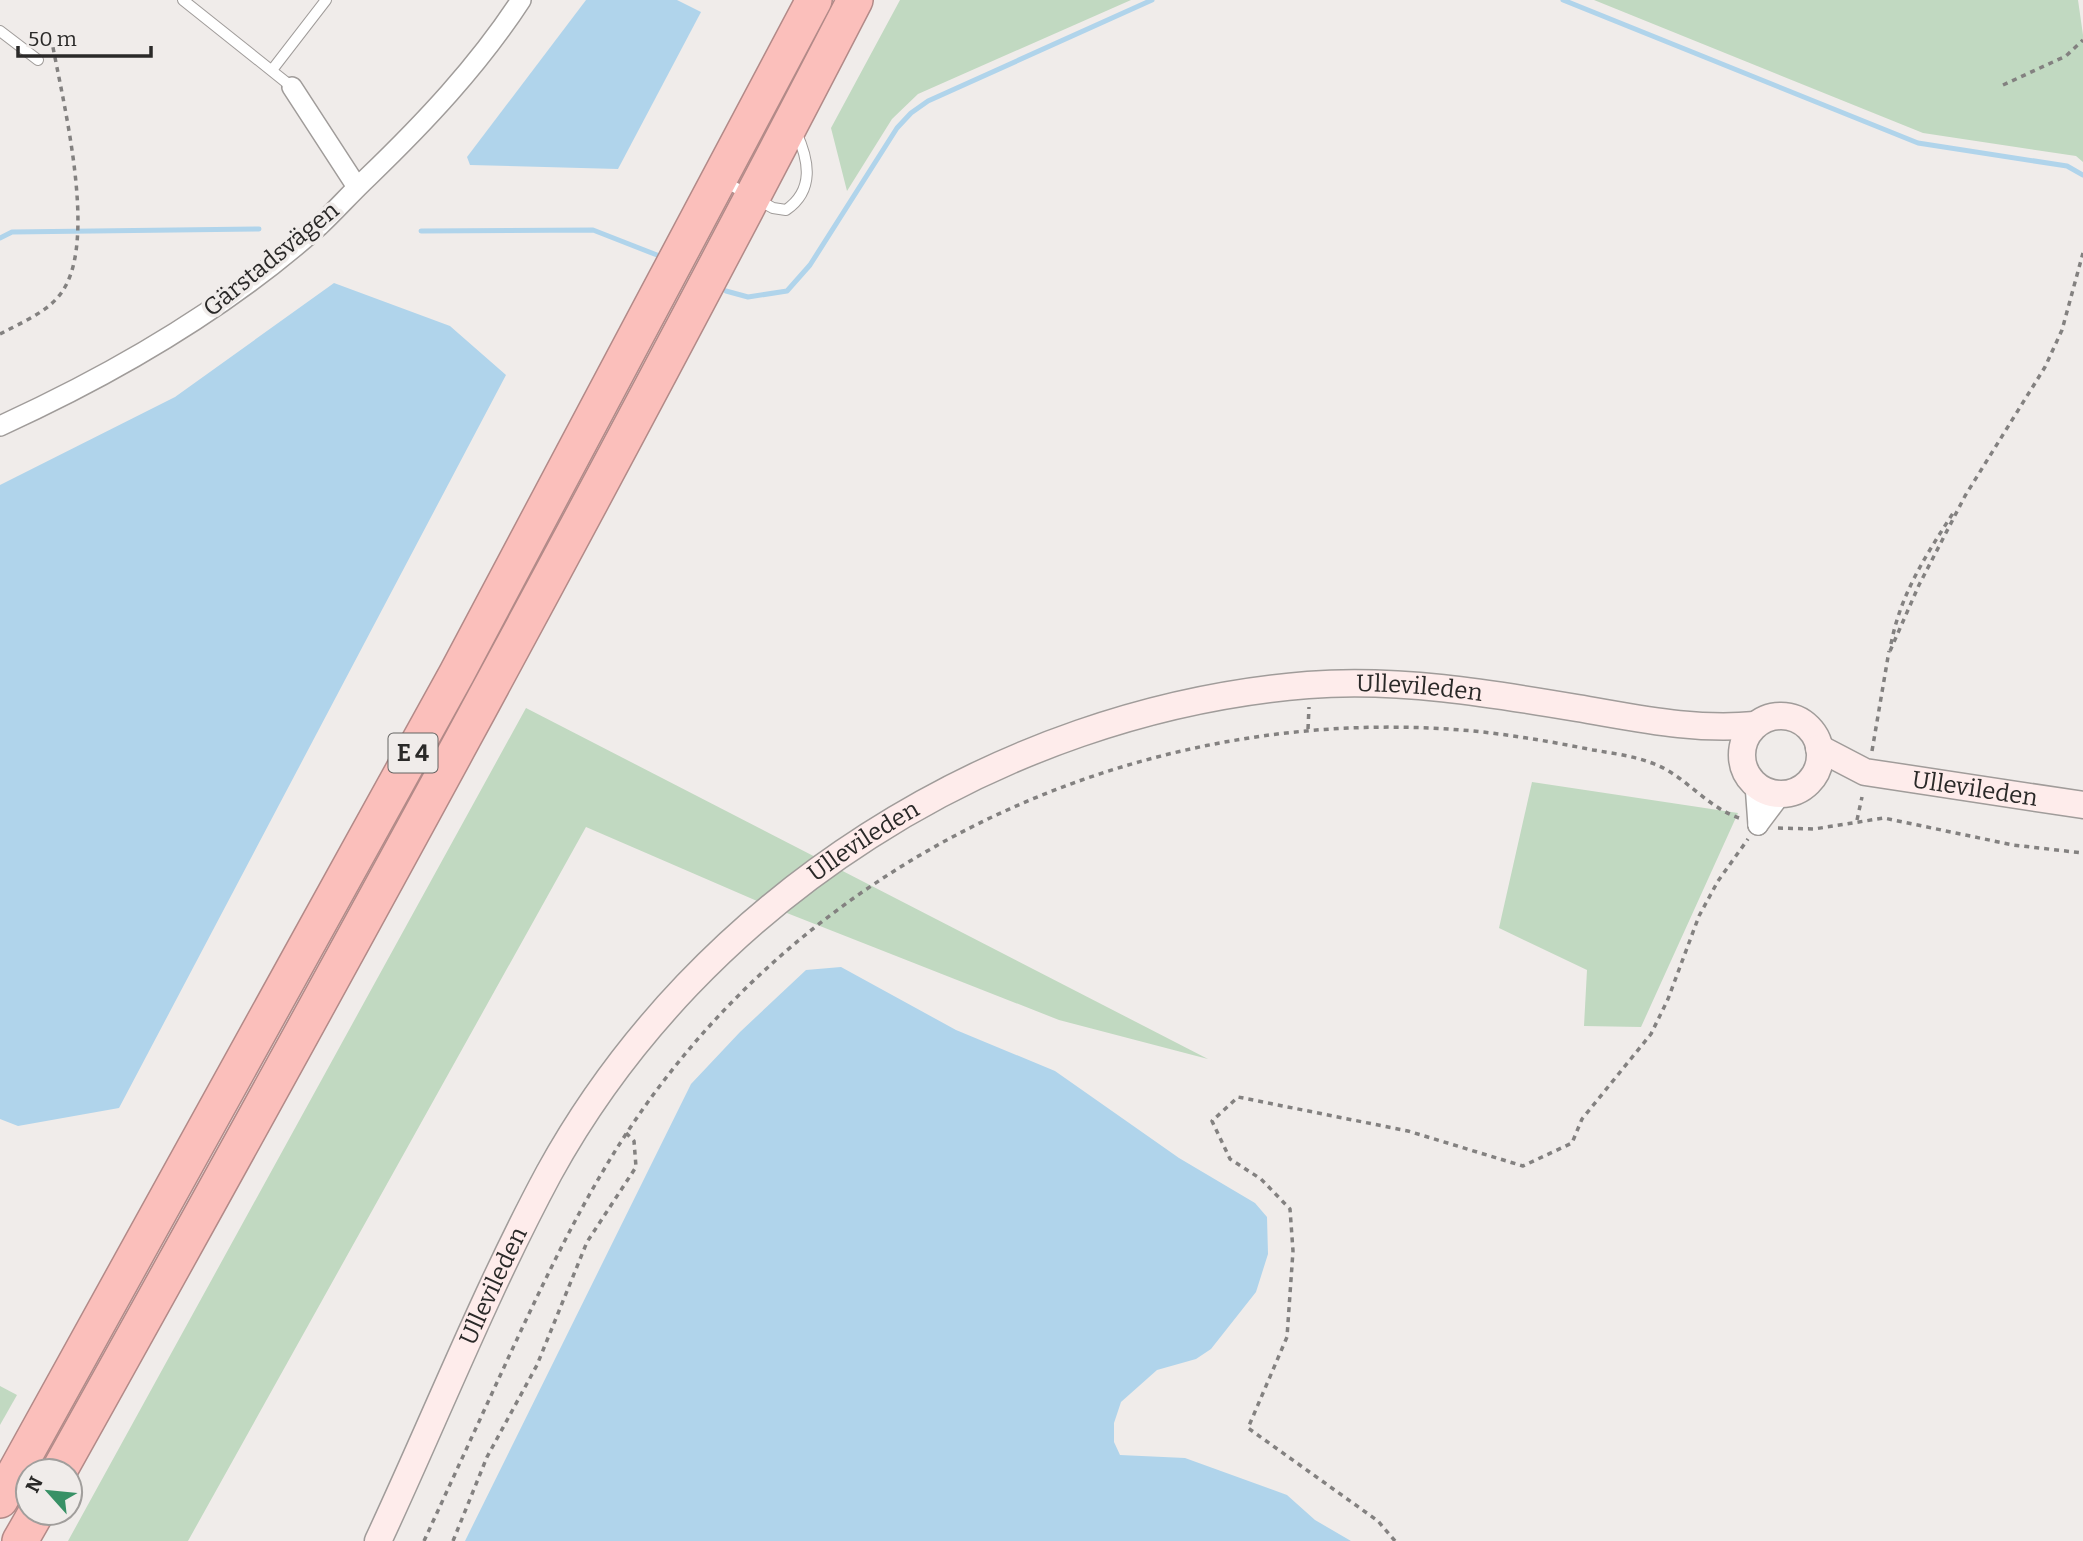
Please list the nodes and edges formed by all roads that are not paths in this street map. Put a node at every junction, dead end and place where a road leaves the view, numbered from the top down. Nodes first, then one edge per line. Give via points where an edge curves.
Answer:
1 (183, 0) edge
2 (326, 0) edge
3 (521, 0) edge
4 (814, 0) edge
5 (855, 0) edge
6 (0, 31) edge
7 (38, 60) dead end
8 (272, 70) junction
9 (292, 87) joint
10 (719, 179) junction
11 (357, 187) junction
12 (751, 197) junction
13 (0, 426) edge
14 (1755, 725) junction
15 (1697, 728) junction
16 (1819, 748) junction
17 (1742, 755) junction
18 (1866, 774) junction
19 (1811, 779) junction
20 (1755, 784) junction
21 (1782, 793) junction
22 (2083, 804) edge
23 (67, 1457) edge
24 (0, 1500) edge
25 (378, 1541) edge

1 - 8 lane
2 - 8 lane
3 - 11 street, Gärstadsvägen via 465,76
4 - 10 highway, E 4
5 - 12 highway, E 4
6 - 7 lane
8 - 9 lane
9 - 11 street
10 - 12 lane
10 - 24 highway, E 4 via 457,673
11 - 13 street, Gärstadsvägen via 319,226 245,286 148,351
12 - 23 highway, E 4 via 397,858
14 - 15 main road, Ullevileden
14 - 16 main road via 1774,716 1794,718 1811,730
14 - 17 main road via 1745,738
15 - 17 main road, Ullevileden
15 - 25 main road, Ullevileden via 1419,686 1309,685 1224,698 1078,734 922,803 831,862 737,937 685,989 591,1106 550,1172 520,1233
16 - 18 main road, Ullevileden
16 - 19 main road via 1817,770
17 - 20 main road
18 - 19 main road, Ullevileden
18 - 22 main road, Ullevileden
19 - 21 main road via 1793,792
20 - 21 main road
20 - 21 street via 1760,824

